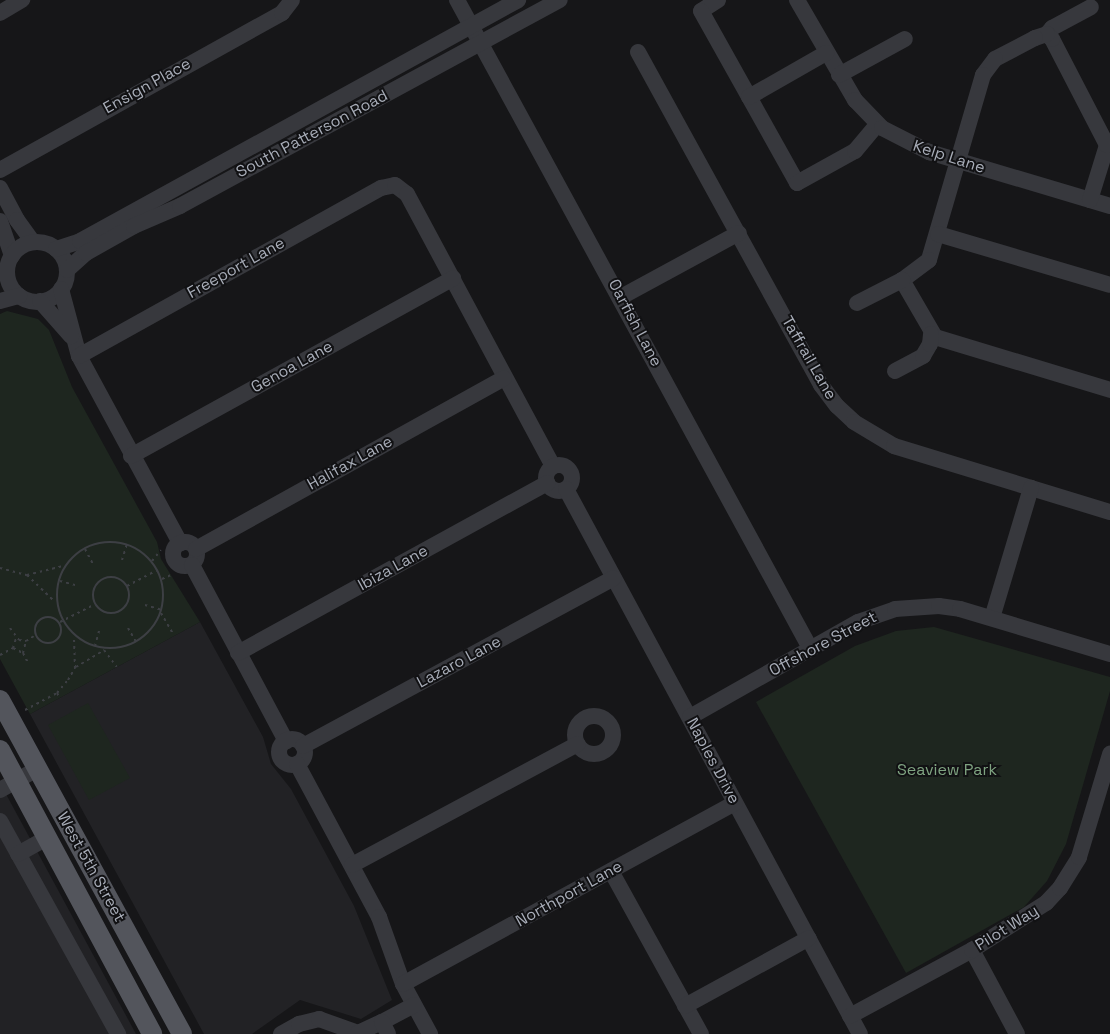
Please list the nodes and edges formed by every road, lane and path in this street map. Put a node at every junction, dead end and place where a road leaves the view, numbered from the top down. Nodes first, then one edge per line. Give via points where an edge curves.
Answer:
1 (22, 0) edge
2 (292, 0) edge
3 (457, 0) edge
4 (518, 0) edge
5 (560, 0) edge
6 (718, 0) edge
7 (797, 0) edge
8 (1091, 7) dead end
9 (0, 13) edge
10 (470, 26) junction
11 (1048, 34) junction
12 (905, 39) dead end
13 (480, 43) junction
14 (638, 52) dead end
15 (826, 53) junction
16 (839, 75) junction
17 (748, 97) junction
18 (878, 124) junction
19 (1108, 144) edge
20 (959, 161) junction
21 (0, 170) edge
22 (0, 188) edge
23 (1090, 200) junction
24 (1110, 206) edge
25 (0, 221) edge
26 (739, 233) junction
27 (938, 234) junction
28 (33, 242) junction
29 (56, 249) junction
30 (12, 256) junction
31 (66, 270) junction
32 (4, 276) edge
33 (453, 278) junction
34 (902, 280) junction
35 (1110, 285) edge
36 (61, 289) junction
37 (19, 296) junction
38 (620, 297) junction
39 (0, 301) edge
40 (40, 301) junction
41 (857, 303) dead end
42 (931, 334) junction
43 (71, 336) junction
44 (79, 356) junction
45 (895, 371) dead end
46 (504, 378) junction
47 (1110, 390) edge
48 (131, 456) junction
49 (553, 466) junction
50 (547, 483) junction
51 (1031, 488) junction
52 (566, 489) junction
53 (1110, 512) edge
54 (180, 543) junction
55 (127, 544) junction
56 (196, 548) junction
57 (85, 549) junction
58 (161, 550) dead end
59 (122, 560) dead end
60 (152, 562) junction
61 (93, 564) dead end
62 (192, 565) junction
63 (63, 566) junction
64 (0, 568) edge
65 (157, 570) junction
66 (173, 574) dead end
67 (27, 575) junction
68 (614, 578) junction
69 (161, 579) junction
70 (60, 581) junction
71 (75, 585) dead end
72 (127, 586) junction
73 (55, 602) junction
74 (95, 604) junction
75 (145, 605) dead end
76 (162, 611) junction
77 (992, 618) junction
78 (64, 621) junction
79 (60, 622) junction
80 (10, 628) dead end
81 (128, 628) dead end
82 (100, 631) dead end
83 (173, 634) dead end
84 (34, 636) junction
85 (74, 636) junction
86 (16, 638) junction
87 (26, 641) junction
88 (136, 642) junction
89 (95, 646) junction
90 (13, 648) junction
91 (810, 648) junction
92 (104, 650) junction
93 (23, 653) junction
94 (238, 653) junction
95 (1110, 654) edge
96 (0, 655) edge
97 (28, 663) dead end
98 (117, 667) dead end
99 (75, 668) junction
100 (57, 693) junction
101 (60, 698) dead end
102 (0, 700) edge
103 (25, 710) dead end
104 (690, 717) junction
105 (286, 741) junction
106 (578, 744) dead end
107 (303, 746) junction
108 (0, 750) edge
109 (1110, 754) edge
110 (297, 764) junction
111 (37, 769) junction
112 (8, 786) edge
113 (1105, 792) edge
114 (735, 803) junction
115 (0, 821) edge
116 (47, 838) junction
117 (18, 854) junction
118 (352, 865) junction
119 (611, 871) junction
120 (808, 938) junction
121 (972, 950) junction
122 (403, 984) junction
123 (414, 1005) junction
124 (685, 1006) junction
125 (850, 1016) junction
126 (385, 1028) edge
127 (118, 1034) edge
128 (152, 1034) edge
129 (182, 1034) edge
130 (281, 1034) edge
131 (430, 1034) edge
132 (701, 1034) edge
133 (860, 1034) edge
134 (1017, 1034) edge

1 - 9 street
2 - 21 street, Ensign Place via 282,12
3 - 10 street, Oarfish Lane
4 - 10 street, South Patterson Road
5 - 13 street, South Patterson Road
6 - 17 street via 701,12
7 - 15 street, Kelp Lane
8 - 11 street via 1052,28
10 - 13 street, Oarfish Lane
10 - 29 street, South Patterson Road via 80,241
11 - 19 street
11 - 20 street via 994,59 983,75
12 - 16 street
13 - 31 street, South Patterson Road via 180,206 134,226 86,253
13 - 38 street, Oarfish Lane
14 - 26 street, Taffrail Lane
15 - 16 street, Kelp Lane
15 - 17 street
16 - 18 street, Kelp Lane via 855,100
17 - 18 street via 797,183 855,151
18 - 20 street, Kelp Lane via 916,148
19 - 23 street
20 - 23 street, Kelp Lane
20 - 27 street
22 - 28 street
23 - 24 street, Kelp Lane
25 - 30 street
26 - 38 street
26 - 51 street, Taffrail Lane via 821,385 854,422 894,446
27 - 34 street via 929,260
27 - 35 street
28 - 29 street
28 - 30 street via 25,244
29 - 31 street
30 - 32 street
31 - 36 street
32 - 37 street
33 - 44 street, Freeport Lane via 407,194 395,185 381,188
33 - 46 street
33 - 48 street, Genoa Lane
34 - 41 street
34 - 42 street
36 - 40 street
36 - 43 street
37 - 39 street
37 - 40 street
38 - 91 street, Oarfish Lane
40 - 43 street
42 - 45 street via 923,356
42 - 47 street
43 - 44 street
44 - 48 street
46 - 49 street
46 - 56 street, Halifax Lane
48 - 54 street
49 - 50 street via 547,472
49 - 52 street via 562,465 569,470 571,482
50 - 52 street via 553,490
50 - 94 street, Ibiza Lane
51 - 53 street, Taffrail Lane
51 - 77 street
52 - 68 street, Naples Drive
54 - 56 street via 188,542
54 - 62 street via 173,552 174,560 184,567
55 - 57 path via 100,543
55 - 59 path
55 - 60 path
56 - 62 street via 197,560
57 - 61 path
57 - 63 path
58 - 60 path
60 - 65 path
62 - 94 street
63 - 67 path
63 - 70 path
64 - 67 path
65 - 69 path
65 - 72 path
66 - 69 path
67 - 73 path
68 - 104 street, Naples Drive
68 - 107 street, Lazaro Lane
69 - 76 path
70 - 71 path
70 - 73 path
72 - 74 path via 118,578 105,578 95,586
72 - 74 path via 129,597 120,611 103,612
73 - 78 path
74 - 78 path
75 - 76 path
76 - 83 path
76 - 88 path via 154,626
77 - 91 street, Offshore Street via 940,606 895,609 858,622
77 - 95 street, Offshore Street
78 - 79 path
78 - 85 path
79 - 84 path via 52,617 45,618 34,627
79 - 84 path via 60,635 52,641 42,642
80 - 86 path
81 - 88 path
82 - 89 path
84 - 87 path
85 - 89 path
85 - 99 path
86 - 87 path
86 - 90 path
87 - 93 path
88 - 92 path
89 - 92 path
90 - 93 path
90 - 96 path
91 - 104 street, Offshore Street
92 - 98 path
92 - 99 path
93 - 97 path
94 - 105 street
99 - 100 path
100 - 101 path
100 - 103 path
102 - 111 main road, West 5th Street
104 - 114 street, Naples Drive
105 - 107 street via 298,741
105 - 110 street via 280,748 280,756 285,763
106 - 118 street
107 - 110 street via 304,758
108 - 112 main road, West 5th Street
109 - 113 street, Pilot Way
110 - 118 street
111 - 112 street
111 - 129 main road, West 5th Street
112 - 116 main road, West 5th Street
113 - 121 street, Pilot Way via 1079,856 1060,888 1030,916
114 - 119 street, Northport Lane
114 - 120 street, Naples Drive
115 - 117 street
116 - 117 street
116 - 128 main road, West 5th Street
117 - 127 street
118 - 122 street via 379,917
119 - 122 street, Northport Lane
119 - 124 street
120 - 124 street
120 - 125 street, Naples Drive
121 - 125 street, Pilot Way
121 - 134 street
122 - 123 street
123 - 126 street
123 - 131 street
124 - 132 street
125 - 133 street, Naples Drive
126 - 130 street via 358,1033 319,1019

